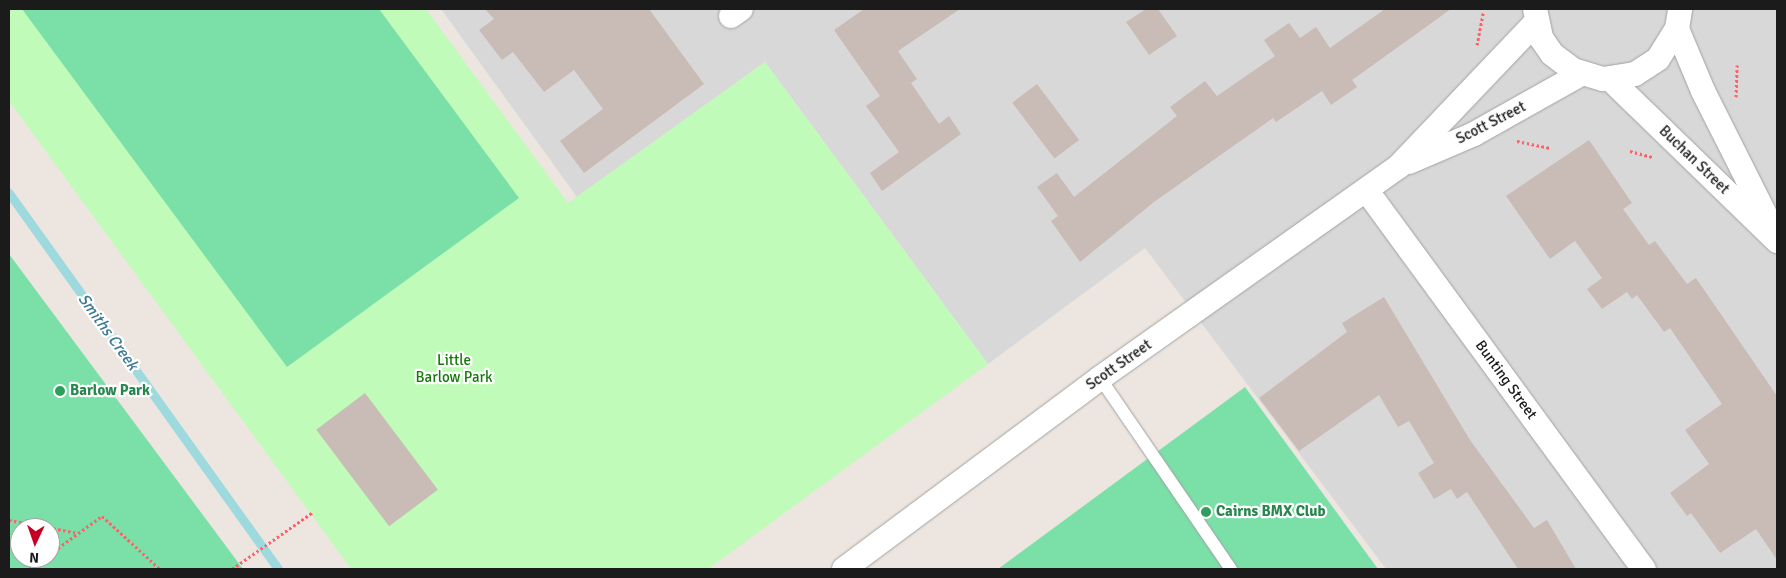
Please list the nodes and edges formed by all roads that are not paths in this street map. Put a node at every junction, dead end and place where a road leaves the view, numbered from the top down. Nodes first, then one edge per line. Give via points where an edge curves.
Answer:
1 (1536, 15) edge
2 (1680, 15) edge
3 (1581, 74) junction
4 (1610, 79) junction
5 (1399, 166) junction
6 (1367, 191) junction
7 (1777, 239) edge
8 (1100, 378) junction
9 (844, 569) edge
10 (1231, 569) edge
11 (1644, 569) edge

1 - 3 street via 1552,54
1 - 5 street, Scott Street
2 - 4 street via 1666,50 1645,69
2 - 7 street, Buchan Street via 1703,91
3 - 4 street
3 - 5 street, Scott Street via 1474,134
4 - 7 street, Buchan Street
5 - 6 street, Scott Street
6 - 8 street, Scott Street
6 - 11 street, Bunting Street
8 - 9 street, Scott Street
8 - 10 lane

